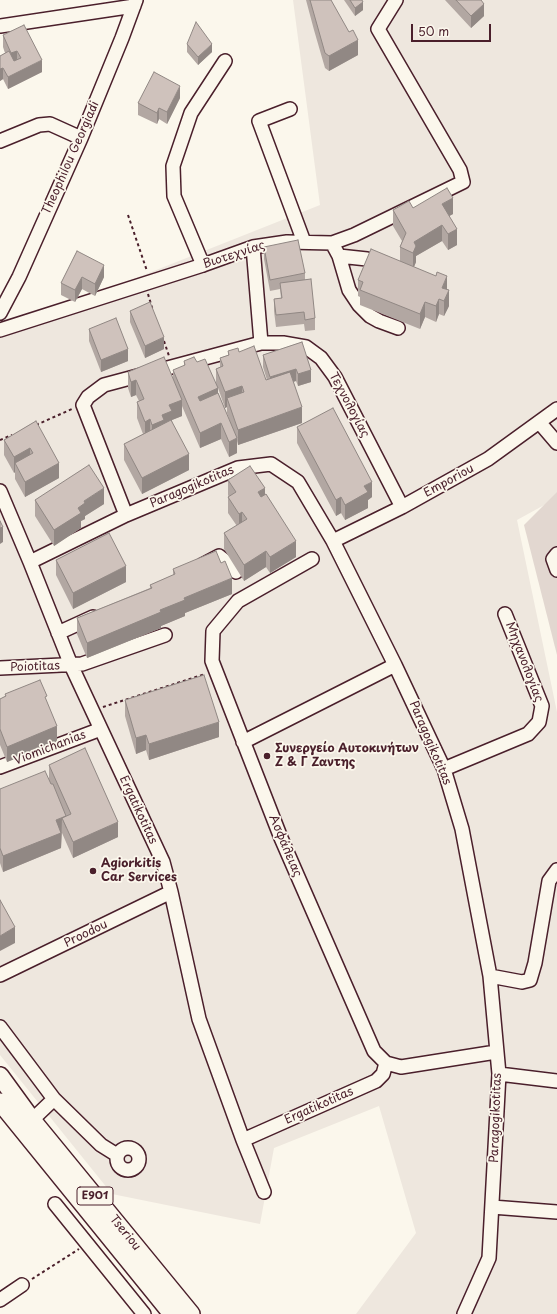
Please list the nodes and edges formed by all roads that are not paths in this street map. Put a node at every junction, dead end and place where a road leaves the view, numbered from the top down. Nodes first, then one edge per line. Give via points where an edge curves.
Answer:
1 (396, 0) edge
2 (135, 3) edge
3 (0, 26) edge
4 (226, 61) dead end
5 (290, 109) dead end
6 (81, 138) junction
7 (0, 141) edge
8 (304, 242) junction
9 (332, 243) junction
10 (253, 247) junction
11 (339, 256) junction
12 (203, 265) junction
13 (394, 266) edge
14 (0, 313) edge
15 (398, 328) dead end
16 (0, 330) edge
17 (260, 343) junction
18 (557, 409) edge
19 (539, 422) junction
20 (557, 444) edge
21 (0, 491) edge
22 (402, 507) junction
23 (126, 514) junction
24 (333, 541) junction
25 (557, 554) edge
26 (312, 559) dead end
27 (30, 562) junction
28 (193, 570) edge
29 (557, 570) edge
30 (236, 572) dead end
31 (101, 614) edge
32 (505, 614) dead end
33 (58, 633) junction
34 (165, 635) dead end
35 (70, 665) junction
36 (395, 665) junction
37 (0, 668) edge
38 (101, 729) junction
39 (243, 742) junction
40 (0, 767) edge
41 (444, 769) junction
42 (557, 870) edge
43 (171, 892) junction
44 (0, 975) edge
45 (490, 976) junction
46 (0, 1027) edge
47 (496, 1052) junction
48 (386, 1063) junction
49 (499, 1074) junction
50 (0, 1076) edge
51 (557, 1081) edge
52 (54, 1099) junction
53 (0, 1102) edge
54 (32, 1120) junction
55 (243, 1140) junction
56 (117, 1154) dead end
57 (264, 1192) dead end
58 (55, 1204) dead end
59 (492, 1208) junction
60 (557, 1212) edge
61 (22, 1286) road end
62 (0, 1300) edge
63 (144, 1314) edge
64 (172, 1314) edge
65 (191, 1314) edge
66 (464, 1314) edge

1 - 9 street, Βιοτεχνίας via 378,29 460,170 463,182 354,235
2 - 3 street
2 - 6 street, Theophilou Georgiadi
4 - 12 street via 191,113 173,166 174,196
5 - 8 street via 259,121
6 - 7 street via 50,124 39,125
6 - 14 street, Theophilou Georgiadi via 19,277
8 - 9 street, Βιοτεχνίας
8 - 10 street, Βιοτεχνίας
9 - 11 street
10 - 12 street, Βιοτεχνίας
10 - 17 street
11 - 13 street via 367,258
11 - 15 street via 349,290 359,305 370,316
12 - 16 street, Βιοτεχνίας
17 - 22 street, Τεχνολογίας via 306,347 321,358 335,377
17 - 23 street, Τεχνολογίας via 104,385 88,397 83,404
18 - 19 street, Emporiou
19 - 20 street
19 - 22 street, Emporiou via 488,459
21 - 27 street, Ergatikotitas
22 - 24 street, Emporiou
23 - 24 street, Paragogikotitas via 238,468 271,464 298,482
23 - 27 street, Paragogikotitas
24 - 36 street, Paragogikotitas
25 - 29 street via 553,559
26 - 39 street, Ασφάλειας via 238,601 213,631 212,661
27 - 33 street, Ergatikotitas
28 - 30 street via 219,556
31 - 33 street
32 - 41 street, Μηχανολογίας via 542,706 539,722 528,734
33 - 35 street, Ergatikotitas
34 - 35 street, Poiotitas via 82,664
35 - 37 street, Poiotitas
35 - 38 street, Ergatikotitas
36 - 39 street
36 - 41 street, Paragogikotitas
38 - 40 street, Viomichanias
38 - 43 street, Ergatikotitas via 163,862
39 - 48 street, Ασφάλειας via 281,838 374,1051
41 - 45 street, Paragogikotitas via 462,829
42 - 45 street via 549,880 530,980 522,982
43 - 44 street, Proodou
43 - 55 street, Ergatikotitas via 199,1019
45 - 47 street, Paragogikotitas
46 - 52 street
47 - 48 street via 401,1067
47 - 49 street, Paragogikotitas
48 - 55 street, Ergatikotitas via 376,1081
49 - 51 street
49 - 59 street, Paragogikotitas
50 - 54 main road, Tseriou / E901
52 - 54 street
52 - 56 street via 101,1145
53 - 64 main road, Tseriou / E901
54 - 65 main road, Tseriou / E901
55 - 57 street, Ergatikotitas
58 - 63 street
59 - 60 street
59 - 66 street, Paragogikotitas via 489,1258
61 - 62 street

